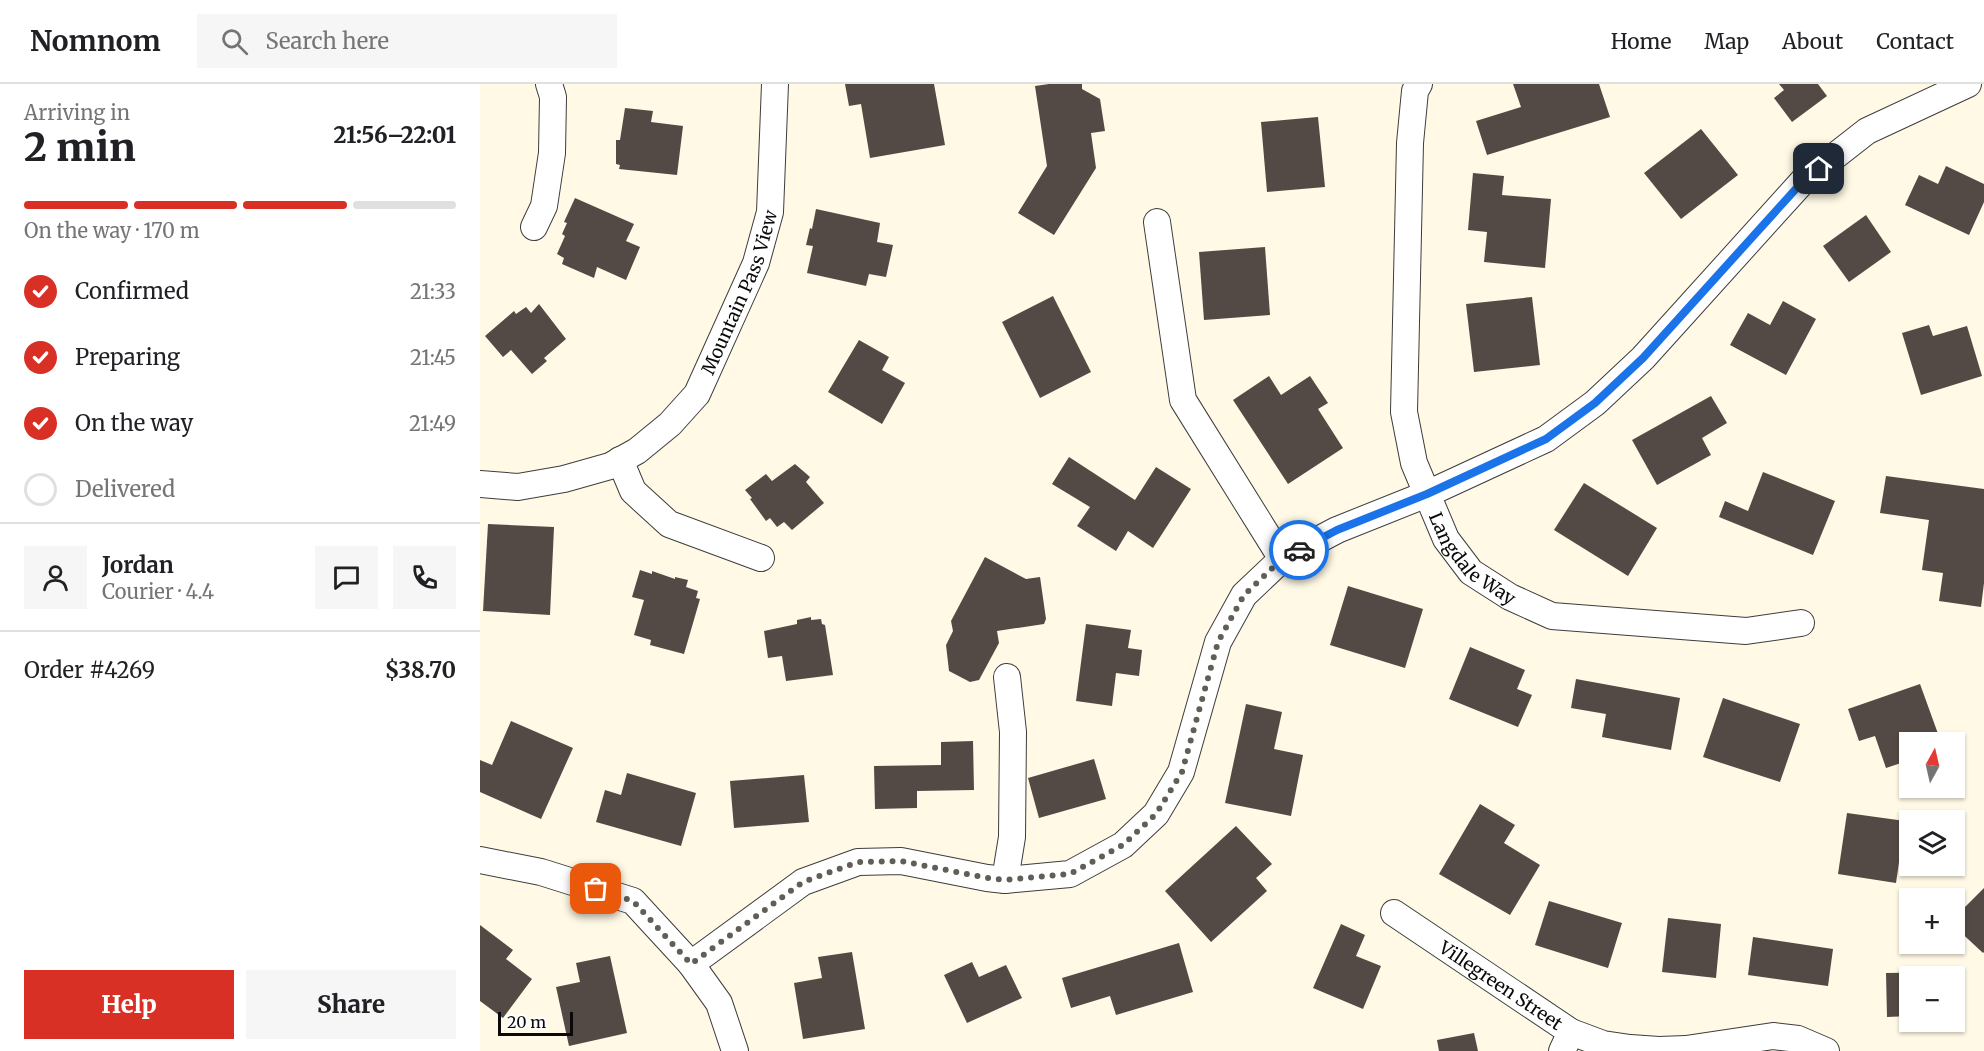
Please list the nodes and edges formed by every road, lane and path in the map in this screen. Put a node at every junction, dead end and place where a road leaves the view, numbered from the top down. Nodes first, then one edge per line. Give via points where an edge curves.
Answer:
1 (549, 84) edge
2 (775, 84) edge
3 (1419, 84) edge
4 (1968, 84) edge
5 (1157, 222) dead end
6 (534, 227) dead end
7 (620, 460) junction
8 (480, 484) edge
9 (1427, 494) junction
10 (760, 558) dead end
11 (1282, 559) junction
12 (1801, 623) dead end
13 (1007, 677) dead end
14 (480, 860) edge
15 (1005, 880) junction
16 (1394, 913) dead end
17 (691, 964) junction
18 (1567, 1042) edge
19 (735, 1051) edge
20 (1827, 1051) edge

1 - 6 street via 553,97 552,153 544,206
2 - 7 street, Mountain Pass View via 770,212 756,263 697,394 670,424
3 - 9 street, Langdale Way via 1410,143 1404,412 1414,463
4 - 9 street via 1868,131 1803,181 1643,358 1595,403 1546,439
5 - 11 street via 1183,400
7 - 8 street, Mountain Pass View via 564,479 518,487
7 - 10 street via 633,491 669,524
9 - 11 street via 1337,530
9 - 12 street, Langdale Way via 1446,539 1471,572 1510,597 1552,616 1746,631
11 - 15 street via 1244,595 1218,642 1182,772 1156,814 1123,845 1070,874
13 - 15 street via 1013,732 1012,837
14 - 17 street via 541,872 633,901
15 - 17 street via 901,861 858,862 803,882
16 - 18 street, Villegreen Street
17 - 19 street via 719,1003
18 - 20 street, Villegreen Street via 1659,1050 1773,1036 1798,1039

